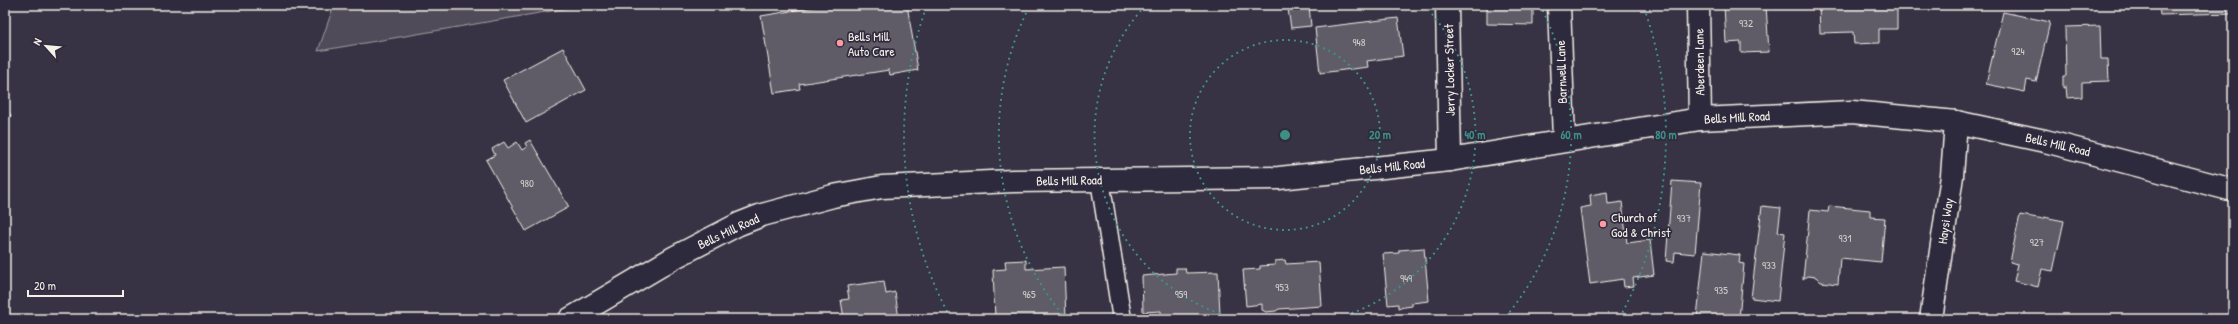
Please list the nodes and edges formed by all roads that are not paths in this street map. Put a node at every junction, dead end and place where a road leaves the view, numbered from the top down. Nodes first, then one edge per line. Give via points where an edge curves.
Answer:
1 (1447, 5) edge
2 (1558, 5) edge
3 (1698, 5) edge
4 (1700, 119) junction
5 (1956, 122) junction
6 (1564, 140) junction
7 (1450, 160) junction
8 (1100, 180) junction
9 (2233, 190) edge
10 (570, 319) edge
11 (1122, 319) edge
12 (1931, 319) edge

1 - 7 street, Jerry Locker Street
2 - 6 street, Barnwell Lane
3 - 4 street, Aberdeen Lane
4 - 5 street, Bells Mill Road via 1852,112
4 - 6 street, Bells Mill Road
5 - 9 street, Bells Mill Road via 2045,141
5 - 12 street, Haysi Way via 1952,176
6 - 7 street, Bells Mill Road
7 - 8 street, Bells Mill Road via 1279,178
8 - 10 street, Bells Mill Road via 1013,180 882,187 832,196 738,224 675,257
8 - 11 lane

